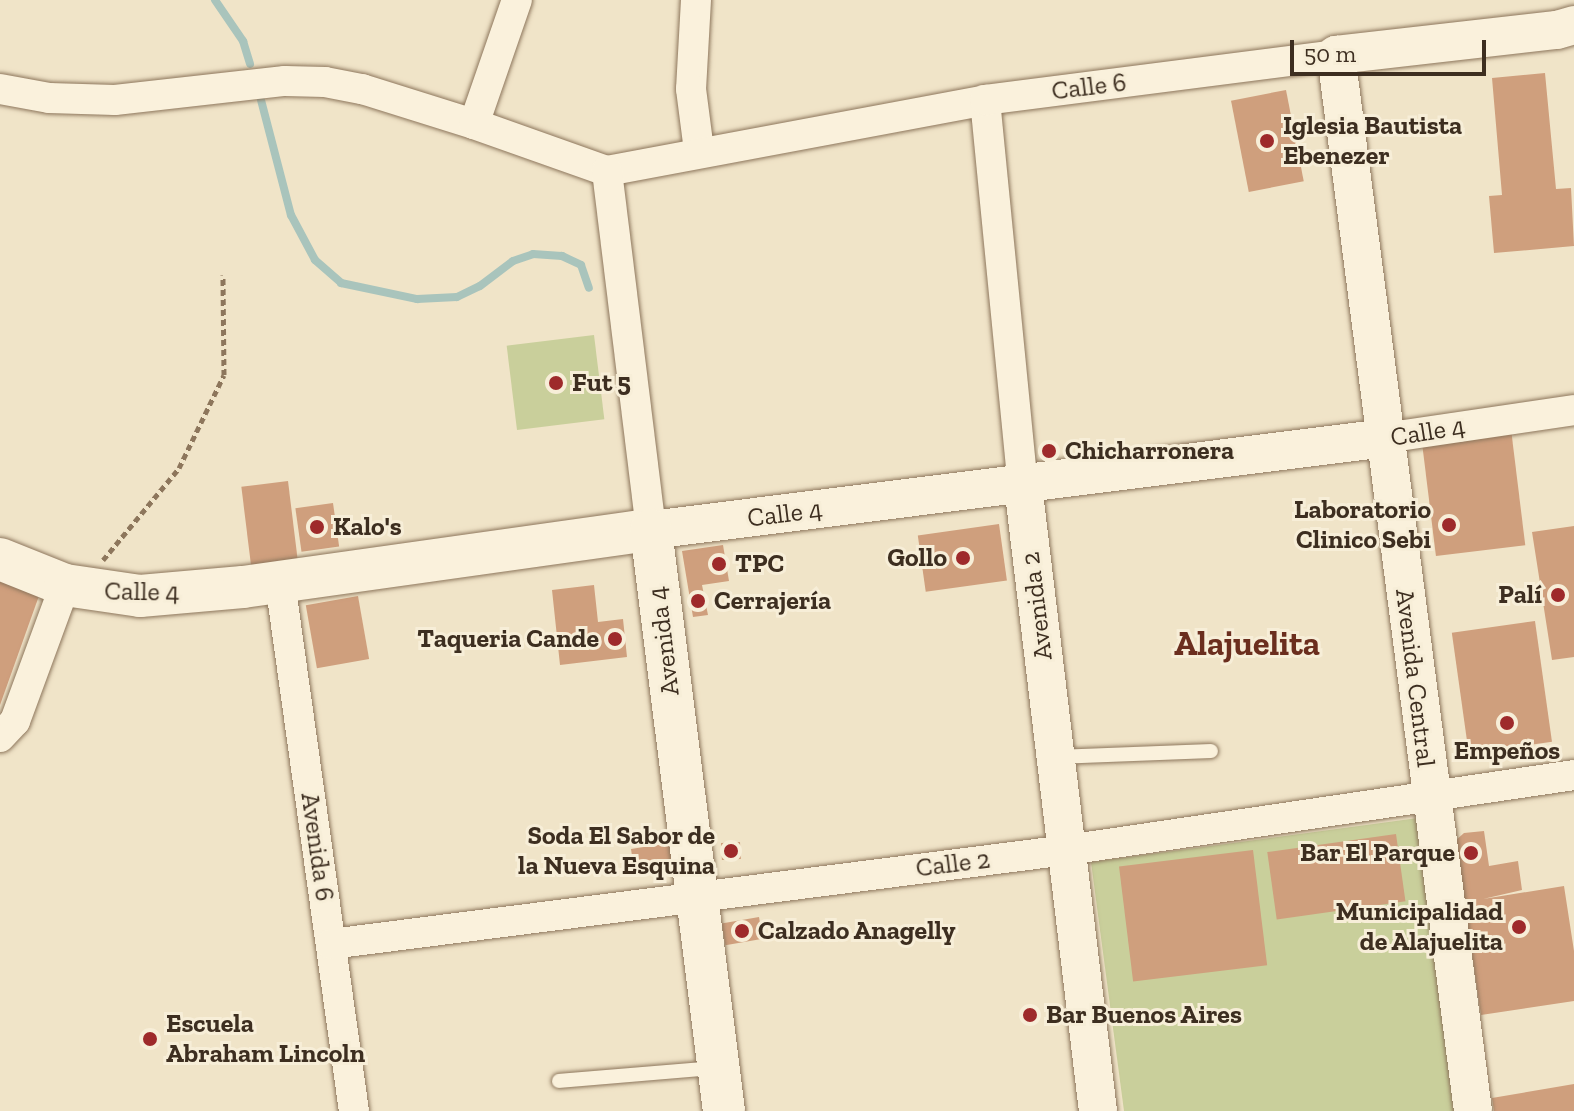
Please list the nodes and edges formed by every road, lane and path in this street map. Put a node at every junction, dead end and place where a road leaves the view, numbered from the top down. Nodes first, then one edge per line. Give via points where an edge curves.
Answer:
1 (517, 0) edge
2 (696, 0) edge
3 (1574, 25) edge
4 (1336, 55) junction
5 (0, 89) edge
6 (985, 100) junction
7 (474, 124) junction
8 (699, 151) junction
9 (607, 171) junction
10 (223, 275) dead end
11 (1574, 410) edge
12 (1385, 438) junction
13 (1023, 485) junction
14 (651, 530) junction
15 (0, 559) edge
16 (280, 582) junction
17 (78, 588) junction
18 (0, 737) edge
19 (1211, 751) dead end
20 (1056, 757) junction
21 (1574, 775) edge
22 (1431, 798) junction
23 (1067, 850) junction
24 (694, 896) junction
25 (331, 944) junction
26 (718, 1067) junction
27 (559, 1081) dead end
28 (354, 1111) edge
29 (724, 1111) edge
30 (1098, 1111) edge
31 (1473, 1111) edge

1 - 7 street
2 - 8 street via 691,89
3 - 4 street, Calle 6
4 - 6 street, Calle 6
4 - 12 street, Avenida Central
5 - 7 street via 49,98 115,100 285,81 325,82
6 - 8 street, Calle 6
6 - 13 street, Avenida 2
7 - 9 street
8 - 9 street, Calle 6
9 - 14 street, Avenida 4
10 - 17 path via 224,375 179,468
11 - 12 street, Calle 4
12 - 13 street, Calle 4
12 - 22 street, Avenida Central
13 - 14 street, Calle 4
13 - 20 street, Avenida 2
14 - 16 main road, Calle 4
14 - 24 main road, Avenida 4
15 - 17 main road, Calle 4
16 - 17 main road, Calle 4 via 140,596
16 - 25 street, Avenida 6
17 - 18 street via 15,721
19 - 20 lane
20 - 23 street, Avenida 2
21 - 22 street, Calle 2
22 - 23 street, Calle 2
22 - 31 street, Avenida Central
23 - 24 street, Calle 2
23 - 30 street, Avenida 2
24 - 25 street, Calle 2
24 - 26 main road, Avenida 4
25 - 28 street, Avenida 6
26 - 27 lane
26 - 29 main road, Avenida 4

